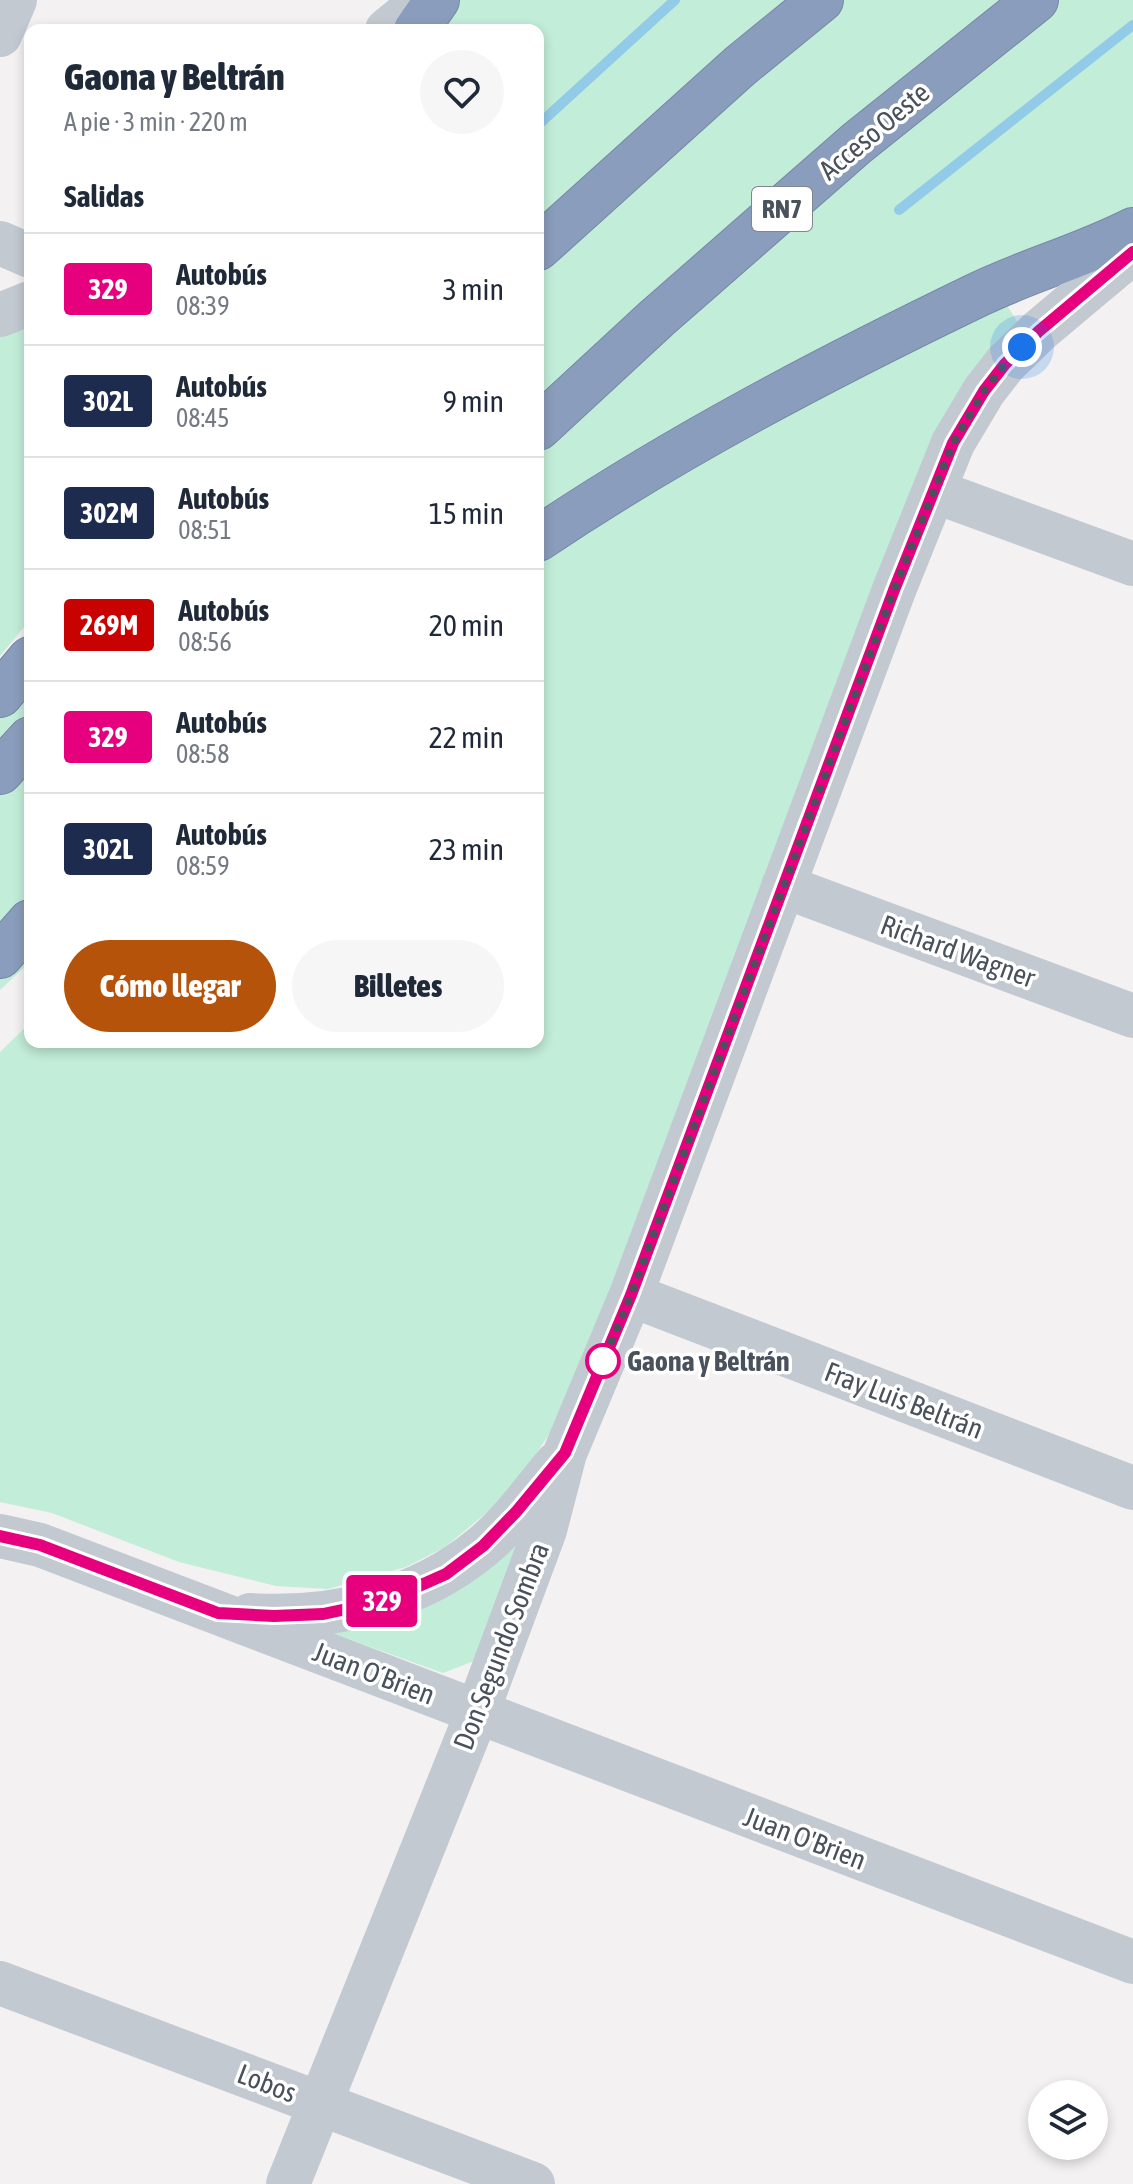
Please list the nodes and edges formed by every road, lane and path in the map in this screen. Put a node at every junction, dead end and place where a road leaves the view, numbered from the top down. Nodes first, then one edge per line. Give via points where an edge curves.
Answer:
1 (15, 0) edge
2 (424, 0) edge
3 (437, 0) edge
4 (821, 0) edge
5 (1036, 0) edge
6 (394, 24) edge
7 (420, 24) edge
8 (0, 35) edge
9 (1133, 230) edge
10 (0, 243) edge
11 (544, 243) edge
12 (1133, 252) edge
13 (24, 253) edge
14 (24, 305) edge
15 (0, 315) edge
16 (544, 422) edge
17 (934, 491) junction
18 (544, 535) edge
19 (1133, 564) edge
20 (24, 666) edge
21 (0, 695) edge
22 (24, 746) edge
23 (0, 772) edge
24 (783, 886) junction
25 (24, 929) edge
26 (0, 956) edge
27 (24, 968) edge
28 (0, 990) edge
29 (1133, 1016) edge
30 (631, 1295) junction
31 (565, 1453) junction
32 (1133, 1488) edge
33 (0, 1536) edge
34 (218, 1613) junction
35 (477, 1713) junction
36 (1133, 1962) edge
37 (0, 1983) edge
38 (319, 2103) junction
39 (288, 2184) edge
40 (533, 2184) edge

1 - 8 street
2 - 6 street
3 - 7 highway
4 - 11 highway
5 - 16 highway, Acceso Oeste / RN7 via 857,143
9 - 18 highway via 979,294 795,387
10 - 13 street
12 - 17 street, Don Segundo Sombra via 1005,364 953,443
14 - 15 street
17 - 19 street
17 - 24 street, Don Segundo Sombra
20 - 21 highway
22 - 23 highway
24 - 29 street, Richard Wagner
24 - 30 street, Don Segundo Sombra
25 - 26 highway
27 - 28 highway
30 - 31 street, Don Segundo Sombra
30 - 32 street, Fray Luis Beltrán
31 - 34 street via 483,1546 446,1574 385,1601 323,1614
31 - 35 street, Don Segundo Sombra via 545,1530
33 - 34 street, Juan O´Brien via 40,1545
34 - 35 street, Juan O´Brien
35 - 36 street, Juan O'Brien
35 - 38 street, Don Segundo Sombra
37 - 38 street, Lobos
38 - 39 street, Don Segundo Sombra
38 - 40 street, Lobos

